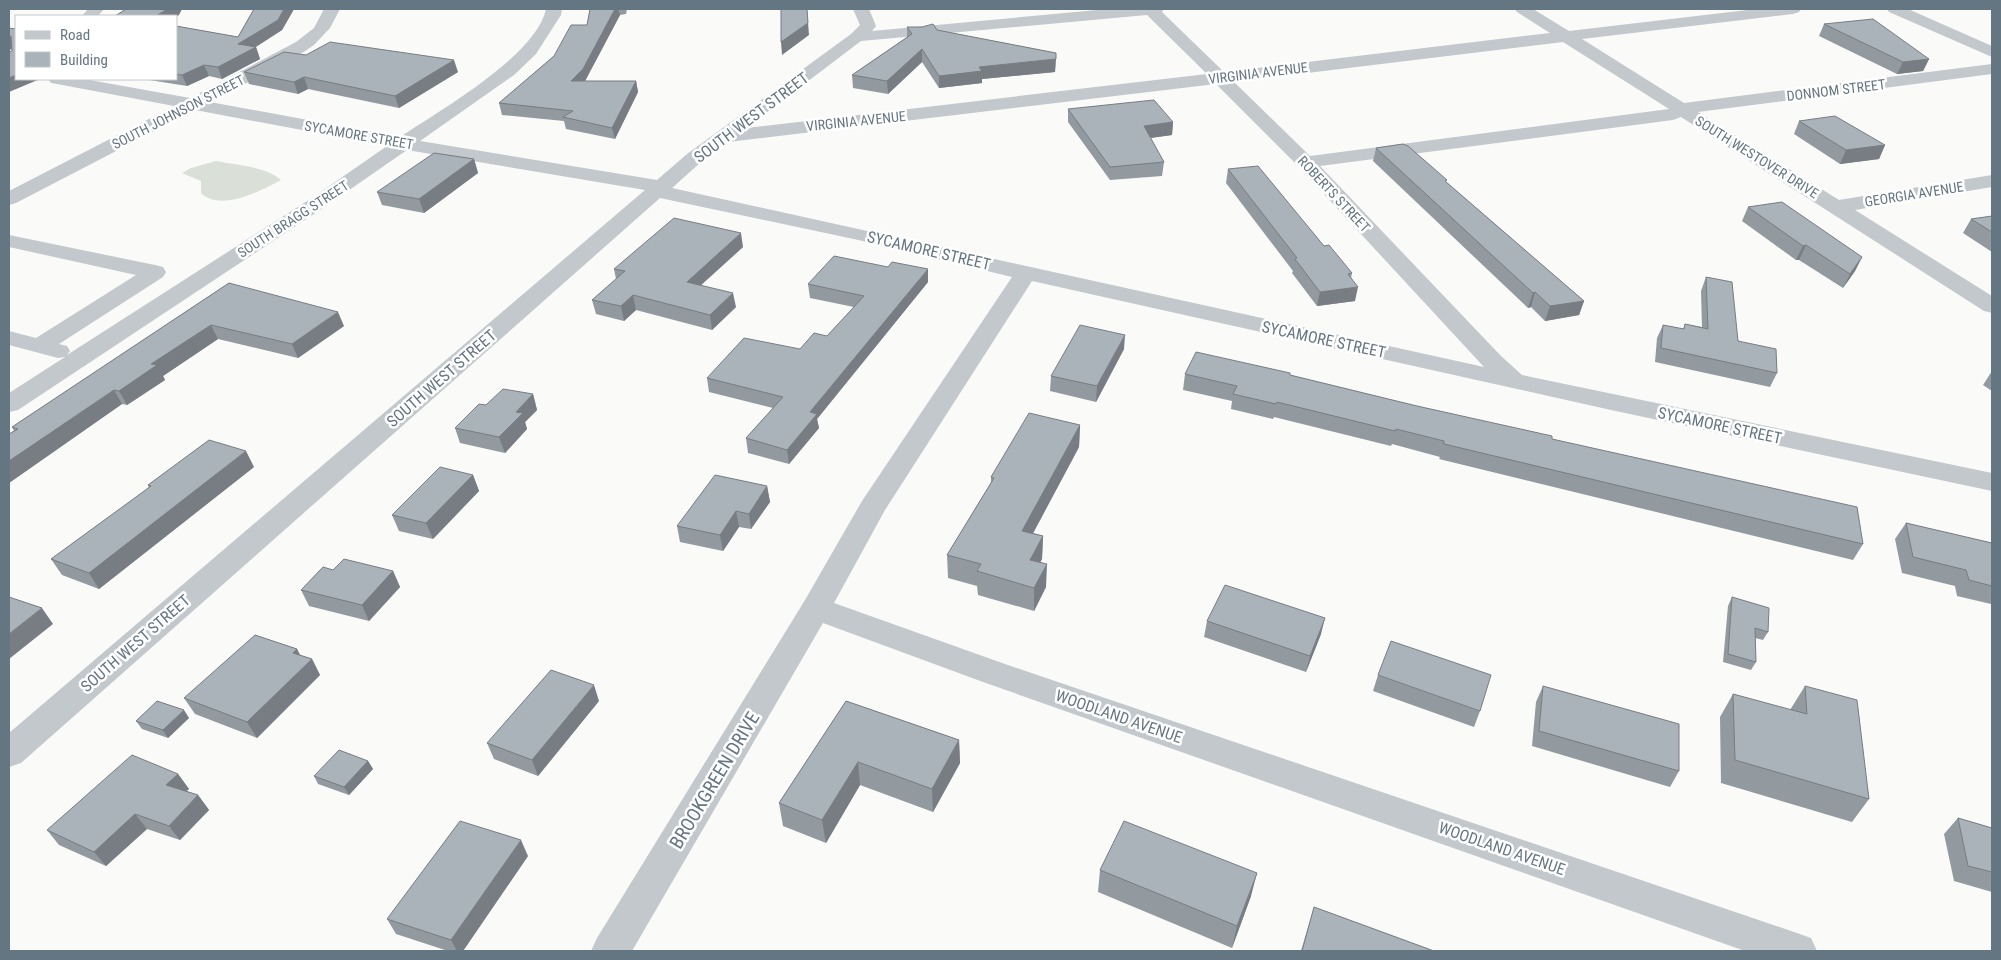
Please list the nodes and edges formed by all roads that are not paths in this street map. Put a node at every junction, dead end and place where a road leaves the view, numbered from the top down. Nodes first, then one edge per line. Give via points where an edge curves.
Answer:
1 (332, 9) edge
2 (554, 9) edge
3 (861, 9) edge
4 (1152, 9) edge
5 (1522, 9) edge
6 (1793, 9) edge
7 (1896, 9) edge
8 (1564, 36) junction
9 (857, 37) junction
10 (1992, 52) edge
11 (1992, 69) edge
12 (1219, 77) junction
13 (62, 80) edge
14 (192, 105) junction
15 (1680, 109) junction
16 (724, 136) junction
17 (406, 144) junction
18 (1305, 162) junction
19 (9, 176) edge
20 (1992, 181) edge
21 (42, 182) junction
22 (660, 189) junction
23 (9, 199) edge
24 (1836, 207) junction
25 (9, 241) edge
26 (1026, 273) junction
27 (1992, 306) edge
28 (9, 338) edge
29 (40, 346) junction
30 (82, 356) junction
31 (1515, 381) junction
32 (9, 404) edge
33 (1992, 482) edge
34 (816, 608) junction
35 (9, 753) edge
36 (612, 951) edge
37 (1797, 951) edge

1 - 14 street, SOUTH JOHNSON STREET via 315,38
2 - 17 street, SOUTH BRAGG STREET via 530,50 508,71
3 - 9 street via 868,26
4 - 9 street
4 - 12 street, ROBERTS STREET
5 - 8 street, SOUTH WESTOVER DRIVE
6 - 8 street, VIRGINIA AVENUE
7 - 10 street
8 - 12 street, VIRGINIA AVENUE
8 - 15 street, SOUTH WESTOVER DRIVE
9 - 16 street, SOUTH WEST STREET
11 - 15 street, DONNOM STREET
12 - 16 street, VIRGINIA AVENUE
12 - 18 street, ROBERTS STREET
13 - 14 street, SYCAMORE STREET
14 - 17 street, SYCAMORE STREET
14 - 21 street, SOUTH JOHNSON STREET
15 - 18 street, DONNOM STREET via 1673,115
15 - 24 street, SOUTH WESTOVER DRIVE
16 - 22 street, SOUTH WEST STREET
17 - 22 street, SYCAMORE STREET
17 - 30 street, SOUTH BRAGG STREET
18 - 31 street, ROBERTS STREET via 1492,361
19 - 21 street
20 - 24 street, GEORGIA AVENUE
21 - 23 street, SOUTH JOHNSON STREET
22 - 26 street, SYCAMORE STREET
22 - 35 street, SOUTH WEST STREET
24 - 27 street, SOUTH WESTOVER DRIVE
25 - 29 street via 155,272
26 - 31 street, SYCAMORE STREET
26 - 34 street via 872,508
28 - 29 street
29 - 30 street
30 - 32 street, SOUTH BRAGG STREET
31 - 33 street, SYCAMORE STREET
34 - 36 street, BROOKGREEN DRIVE
34 - 37 street, WOODLAND AVENUE via 994,673

